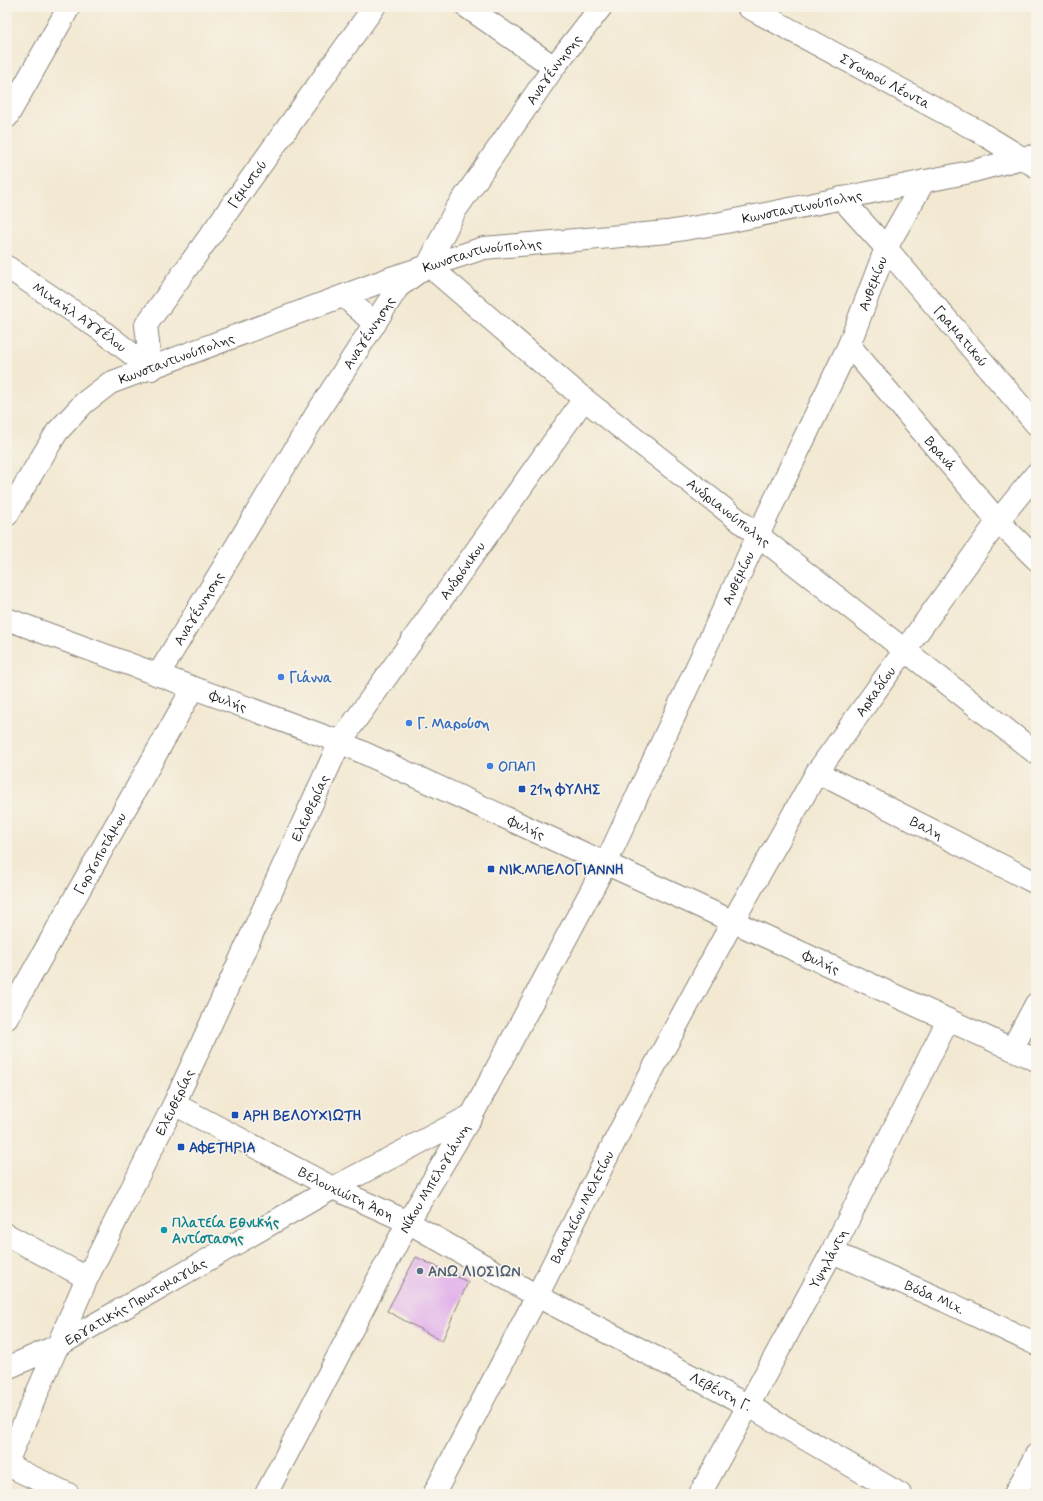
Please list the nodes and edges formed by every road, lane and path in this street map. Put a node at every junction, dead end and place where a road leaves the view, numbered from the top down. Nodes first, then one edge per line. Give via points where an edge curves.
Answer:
1 (69, 7) edge
2 (374, 7) edge
3 (467, 7) edge
4 (601, 7) edge
5 (748, 7) edge
6 (554, 67) junction
7 (13, 91) edge
8 (7, 117) edge
9 (1031, 160) edge
10 (924, 181) junction
11 (841, 198) junction
12 (886, 248) junction
13 (428, 265) junction
14 (7, 267) edge
15 (344, 296) junction
16 (375, 324) junction
17 (849, 345) junction
18 (151, 369) junction
19 (584, 399) junction
20 (1036, 424) edge
21 (1036, 474) edge
22 (7, 515) edge
23 (998, 521) junction
24 (758, 535) junction
25 (1036, 559) edge
26 (7, 619) edge
27 (906, 652) junction
28 (158, 675) junction
29 (193, 688) junction
30 (340, 742) junction
31 (1036, 753) edge
32 (817, 772) junction
33 (606, 863) junction
34 (1036, 883) edge
35 (733, 921) junction
36 (1036, 1004) edge
37 (7, 1018) edge
38 (948, 1020) junction
39 (1012, 1049) junction
40 (1036, 1060) edge
41 (174, 1104) junction
42 (472, 1115) junction
43 (333, 1188) junction
44 (408, 1222) junction
45 (7, 1235) edge
46 (832, 1252) junction
47 (87, 1278) junction
48 (537, 1296) junction
49 (1036, 1344) edge
50 (59, 1345) junction
51 (7, 1368) edge
52 (749, 1406) junction
53 (1036, 1455) edge
54 (7, 1463) edge
55 (68, 1494) edge
56 (266, 1494) edge
57 (434, 1494) edge
58 (700, 1494) edge
59 (900, 1494) edge
60 (1015, 1494) edge

1 - 7 street
2 - 18 street, Γεμιστού via 146,325
3 - 6 street
4 - 6 street, Αναγέννησης
5 - 9 street, Σγουρού Λέοντα
6 - 13 street, Αναγέννησης via 455,211
7 - 8 street
9 - 10 street, Κωνσταντινούπολης
10 - 11 street, Κωνσταντινούπολης
10 - 12 street, Ανθεμίου
11 - 12 street, Ανθεμίου
11 - 13 street, Κωνσταντινούπολης via 667,232 484,248
12 - 17 street, Ανθεμίου
12 - 20 street, Γραματικού
13 - 15 street, Κωνσταντινούπολης
13 - 16 street, Αναγέννησης via 398,287
13 - 19 street, Ανδριανούπολης
14 - 18 street, Μιχαήλ Αγγέλου via 101,330
15 - 16 street
15 - 18 street, Κωνσταντινούπολης
16 - 28 street, Αναγέννησης via 317,413
17 - 23 street, Βρανά
17 - 24 street, Ανθεμίου
18 - 22 street, Κωνσταντινούπολης via 110,383 84,403 57,432
19 - 24 street, Ανδριανούπολης
19 - 30 street, Ανδρόνικου
21 - 23 street, Αρκαδίου
23 - 25 street, Βρανά
23 - 27 street, Αρκαδίου
24 - 27 street, Ανδριανούπολης
24 - 33 street, Ανθεμίου
26 - 28 street, Φυλής
27 - 31 street, Ανδριανούπολης
27 - 32 street, Αρκαδίου
28 - 29 street, Φυλής
29 - 30 street, Φυλής
29 - 37 street, Γοργοποτάμου
30 - 33 street, Φυλής
30 - 41 street, Ελευθερίας
32 - 34 street, Βαλη
32 - 35 street, Αρκαδίου
33 - 35 street, Φυλής
33 - 42 street, Νίκου Μπελογιάννη
35 - 38 street, Φυλής
35 - 48 street, Βασιλείου Μελετίου via 626,1119
36 - 39 street
38 - 39 street, Φυλής
38 - 46 street, Υψηλάντη
39 - 40 street, Φυλής
41 - 43 street, Βελουχιώτη Άρη
41 - 47 street, Ελευθερίας
42 - 43 street, Εργατικής Πρωτομαγιάς
42 - 44 street, Νίκου Μπελογιάννη
43 - 44 street, Βελουχιώτη Άρη
43 - 50 street, Εργατικής Πρωτομαγιάς
44 - 48 street, Βελουχιώτη Άρη
44 - 56 street, Νίκου Μπελογιάννη
45 - 47 street
46 - 49 street, Βόδα Μιχ.
46 - 52 street, Υψηλάντη
47 - 50 street, Ελευθερίας
48 - 52 street, Λεβέντη Γ.
48 - 57 street, Βασιλείου Μελετίου
50 - 51 street, Εργατικής Πρωτομαγιάς
50 - 54 street, Ελευθερίας
52 - 58 street, Υψηλάντη
52 - 59 street, Λεβέντη Γ.
53 - 60 street
54 - 55 street

